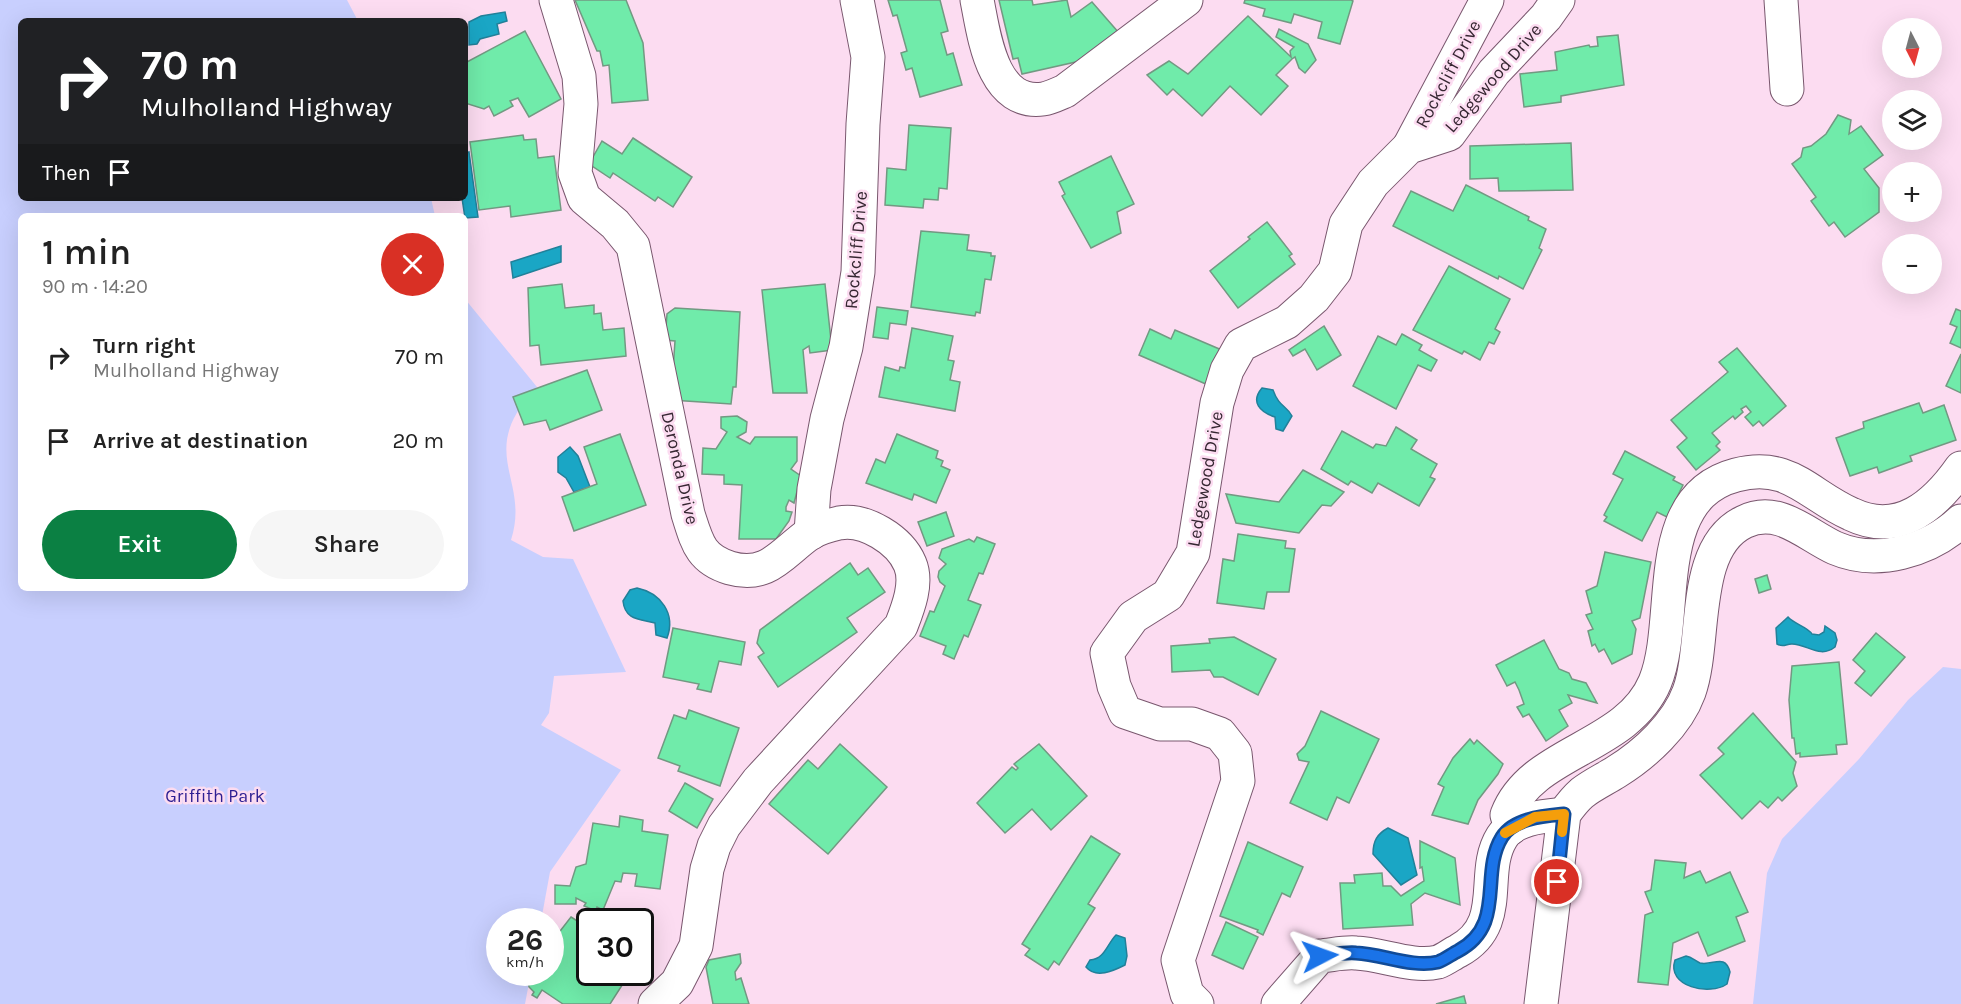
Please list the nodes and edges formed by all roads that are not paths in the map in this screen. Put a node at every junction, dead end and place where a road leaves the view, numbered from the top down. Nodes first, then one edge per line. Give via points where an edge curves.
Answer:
1 (556, 0) edge
2 (857, 0) edge
3 (977, 0) edge
4 (1186, 0) edge
5 (1487, 0) edge
6 (1558, 0) edge
7 (1781, 0) edge
8 (1787, 89) dead end
9 (1409, 147) junction
10 (1961, 468) edge
11 (1961, 521) edge
12 (811, 533) junction
13 (1575, 753) junction
14 (1592, 786) junction
15 (1564, 814) junction
16 (1511, 828) junction
17 (655, 1004) edge
18 (1197, 1004) edge
19 (1278, 1004) edge
20 (1541, 1004) edge

1 - 12 street, Deronda Drive via 579,76 581,104 575,173 584,198 615,224 633,246 688,514 698,542 713,563 736,570 761,571
2 - 12 street, Rockcliff Drive via 868,57 858,272 846,347 814,489
3 - 4 street via 985,41 998,77 1019,96 1042,99 1065,91
5 - 9 street, Rockcliff Drive
6 - 9 street, Ledgewood Drive via 1494,72 1449,134
7 - 8 street
9 - 18 street, Ledgewood Drive via 1373,183 1346,224 1335,271 1314,298 1287,322 1241,345 1227,370 1217,403 1193,553 1168,595 1132,616 1107,652 1114,686 1125,712 1160,724 1192,724 1220,734 1235,753 1238,781 1178,960 1187,994
10 - 13 street via 1931,504 1895,520 1873,521 1852,515 1782,474 1759,470 1710,487 1690,507 1680,528 1655,682 1628,718
11 - 14 street via 1929,544 1901,553 1868,556 1837,549 1789,521 1774,517 1757,517 1733,528 1713,554 1708,572 1697,665 1688,695 1652,744
12 - 17 street, Deronda Drive via 842,523 873,528 898,545 911,565 912,595 901,626 758,781 724,826 707,869 696,946 677,983
13 - 14 street
13 - 16 street via 1530,781 1513,800 1507,816
14 - 15 street
15 - 16 street via 1535,817
15 - 20 street
16 - 19 street via 1502,836 1496,851 1488,917 1469,945 1438,962 1356,953 1320,956

